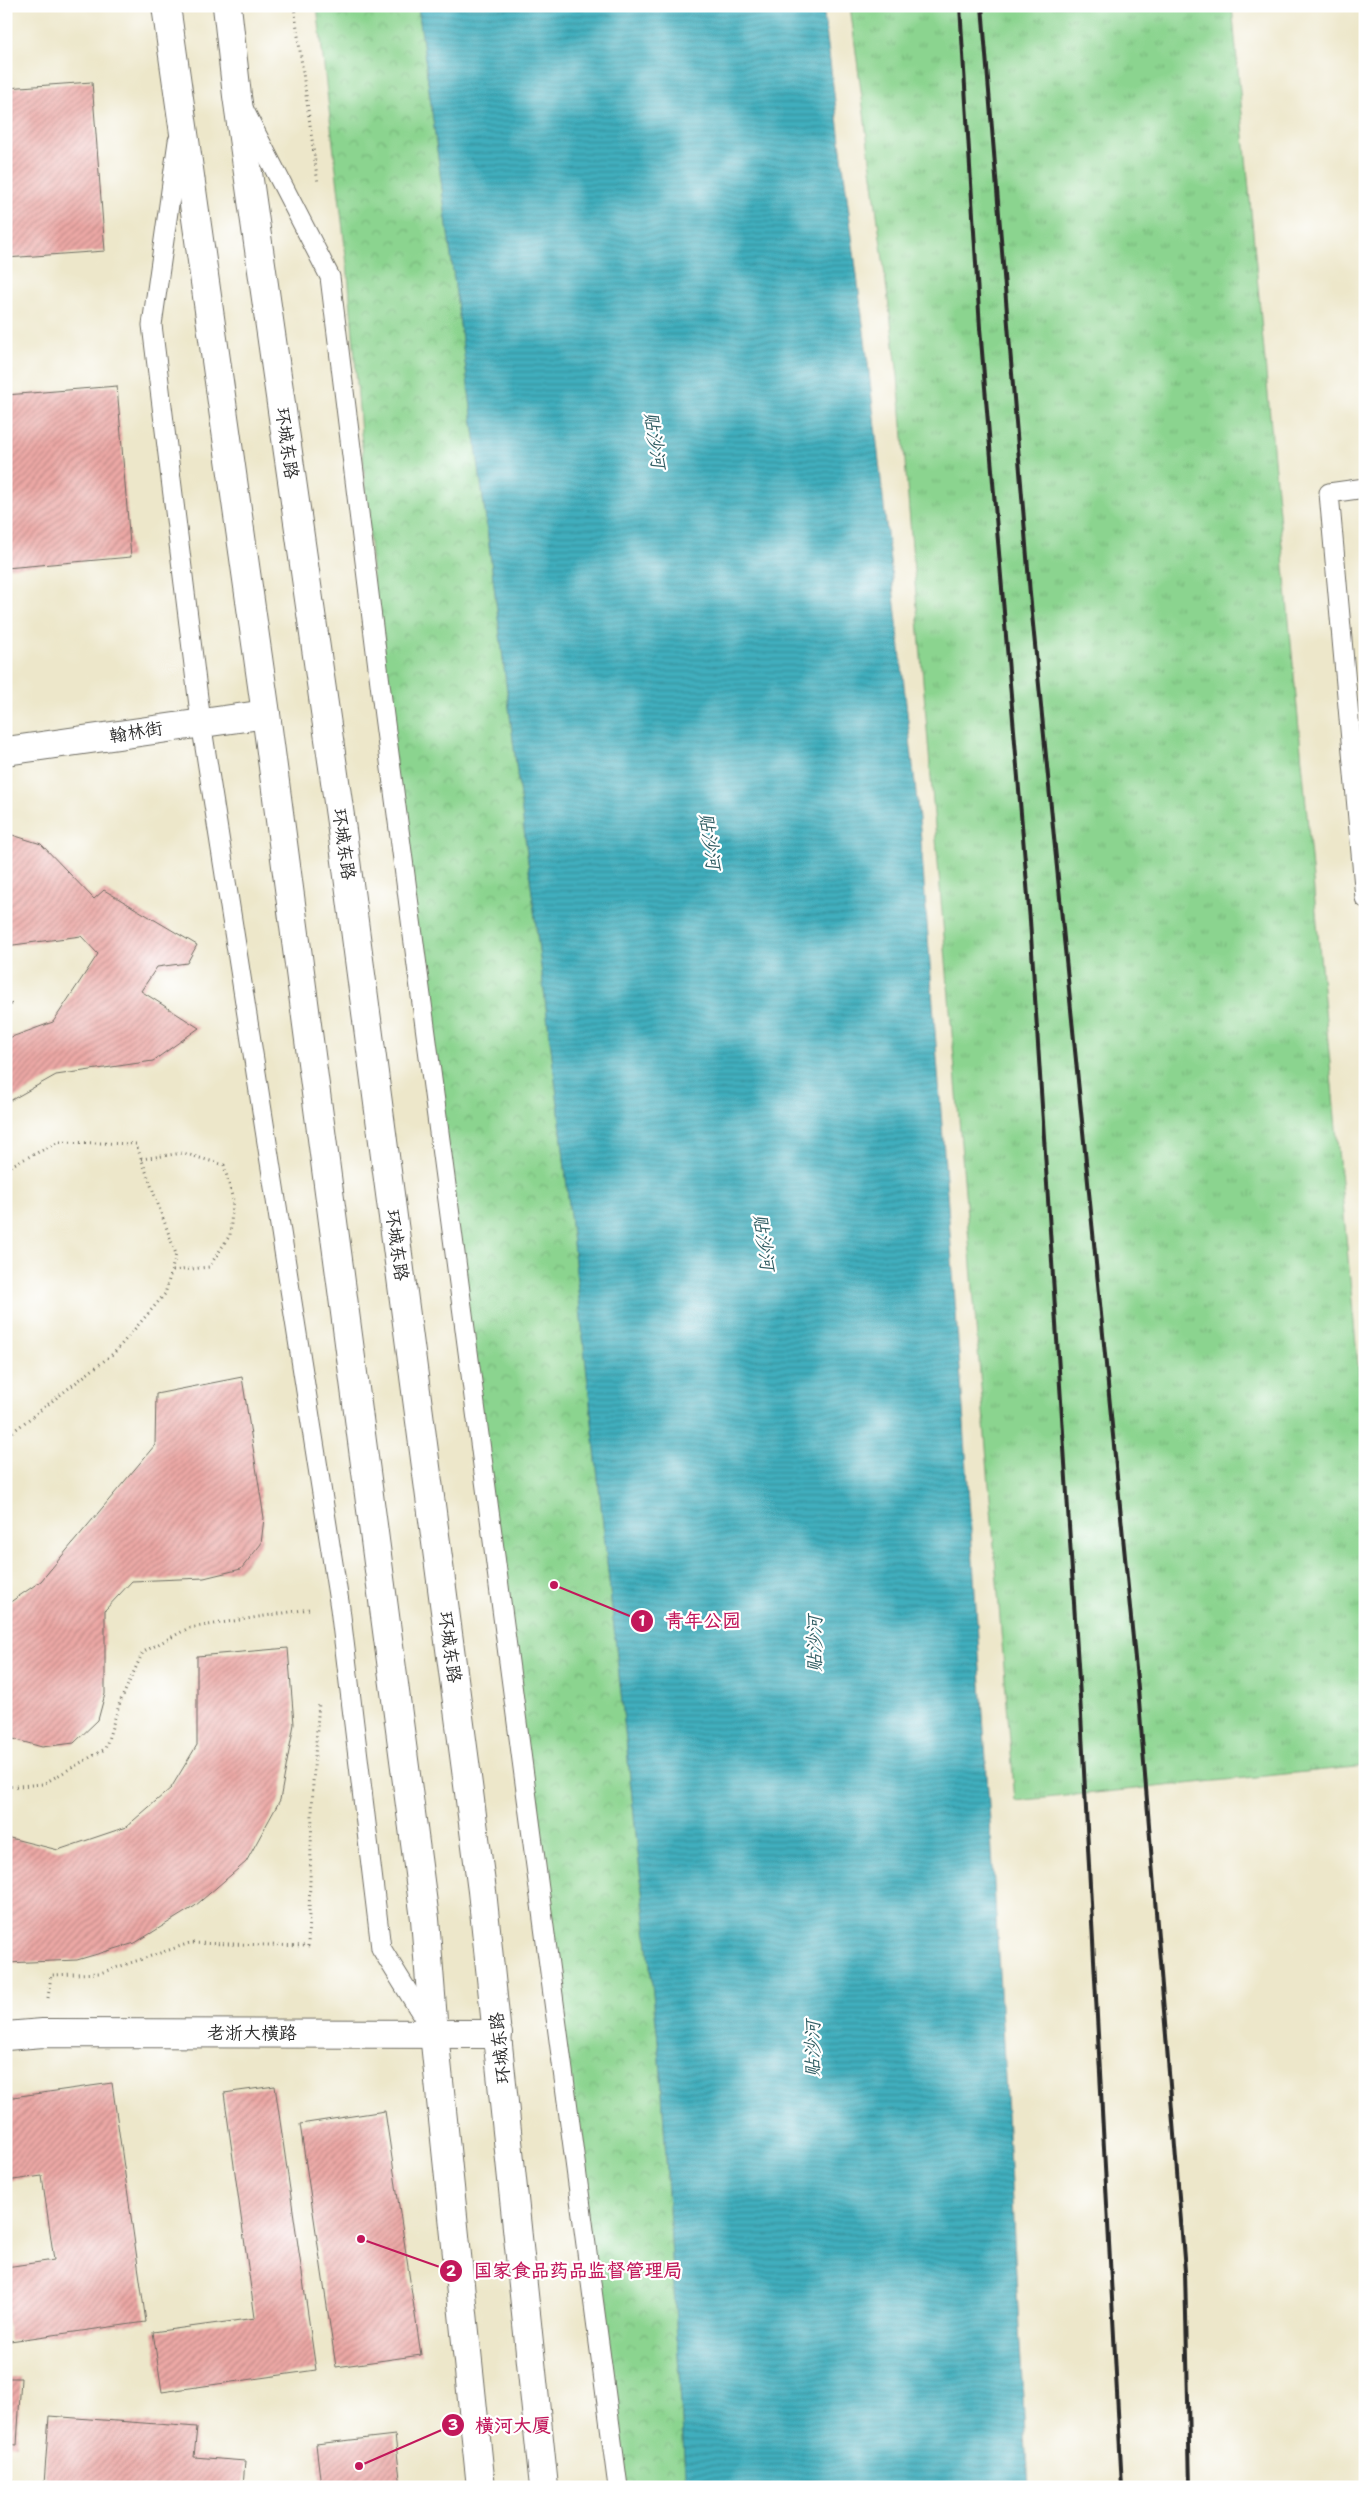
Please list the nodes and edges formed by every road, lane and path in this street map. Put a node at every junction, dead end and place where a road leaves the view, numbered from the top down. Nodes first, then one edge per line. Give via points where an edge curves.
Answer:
1 (166, 6) edge
2 (227, 6) edge
3 (294, 6) edge
4 (237, 96) junction
5 (182, 116) junction
6 (318, 190) dead end
7 (1365, 488) edge
8 (266, 714) junction
9 (201, 722) junction
10 (6, 751) edge
11 (1365, 898) edge
12 (6, 1004) edge
13 (14, 1004) dead end
14 (142, 1159) junction
15 (6, 1163) edge
16 (7, 1168) edge
17 (172, 1271) junction
18 (6, 1437) edge
19 (311, 1618) dead end
20 (319, 1699) dead end
21 (6, 1788) edge
22 (43, 2033) junction
23 (434, 2033) junction
24 (498, 2034) junction
25 (6, 2036) edge
26 (481, 2487) edge
27 (544, 2487) edge
28 (618, 2487) edge

1 - 5 main road
2 - 4 main road, 环城东路
3 - 6 path
4 - 24 main road, 环城东路 via 342,833 482,1891
4 - 28 lane via 330,276 385,726
5 - 8 main road
5 - 9 lane via 152,325
7 - 11 lane via 1329,493
8 - 9 main road, 翰林街
8 - 23 main road via 425,1919
9 - 10 main road, 翰林街
9 - 23 lane via 340,1608 381,1948
12 - 13 path
14 - 16 path via 136,1144 59,1142
14 - 17 path via 176,1254
14 - 17 path via 183,1153 224,1165 233,1200 230,1235 209,1267
15 - 16 path
17 - 18 path via 165,1294 114,1353
19 - 21 path via 310,1608 189,1628 142,1652 120,1702 105,1749 44,1784
20 - 22 path via 308,1946 190,1944 100,1973 51,1975
22 - 23 main road, 老浙大横路
22 - 25 main road, 老浙大横路
23 - 24 main road, 老浙大横路
23 - 26 main road
24 - 27 main road, 环城东路

